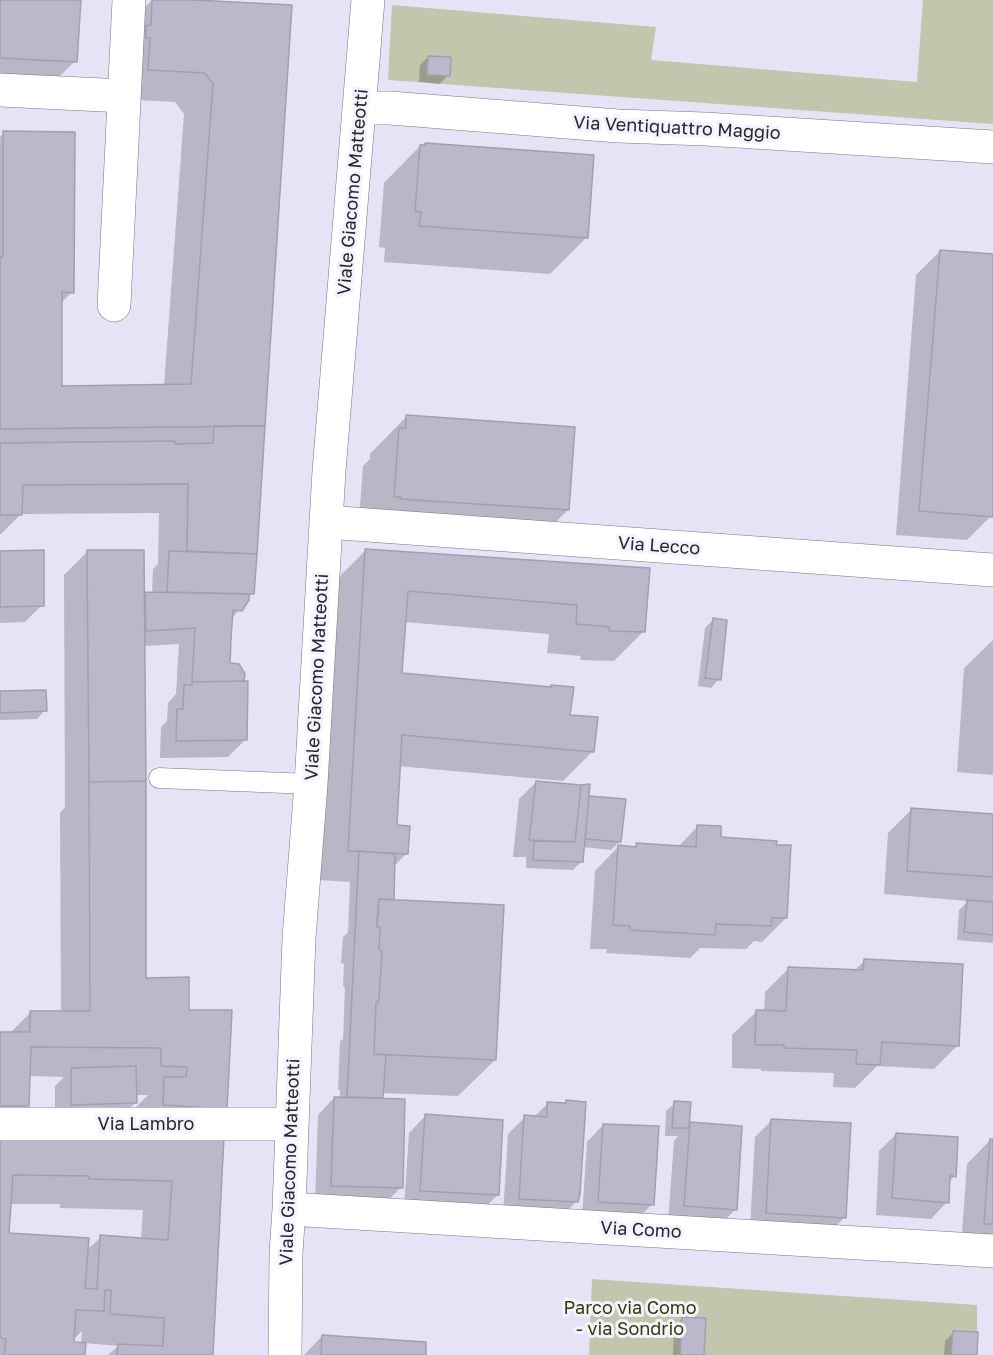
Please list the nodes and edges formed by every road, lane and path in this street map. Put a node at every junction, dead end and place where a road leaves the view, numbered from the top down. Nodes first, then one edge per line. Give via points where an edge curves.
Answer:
1 (129, 0) edge
2 (368, 0) edge
3 (0, 90) edge
4 (124, 96) junction
5 (360, 108) junction
6 (993, 147) edge
7 (114, 304) dead end
8 (326, 522) junction
9 (993, 570) edge
10 (159, 778) dead end
11 (311, 784) junction
12 (0, 1124) edge
13 (292, 1124) junction
14 (289, 1209) junction
15 (993, 1251) edge
16 (285, 1355) edge

1 - 4 street
2 - 5 street, Viale Giacomo Matteotti
3 - 4 street
4 - 7 street
5 - 6 street, Via Ventiquattro Maggio
5 - 8 street, Viale Giacomo Matteotti
8 - 9 street, Via Lecco
8 - 11 street, Viale Giacomo Matteotti
10 - 11 lane
11 - 13 street, Viale Giacomo Matteotti via 299,938
12 - 13 street, Via Lambro
13 - 14 street, Viale Giacomo Matteotti
14 - 15 street, Via Como
14 - 16 street, Viale Giacomo Matteotti

